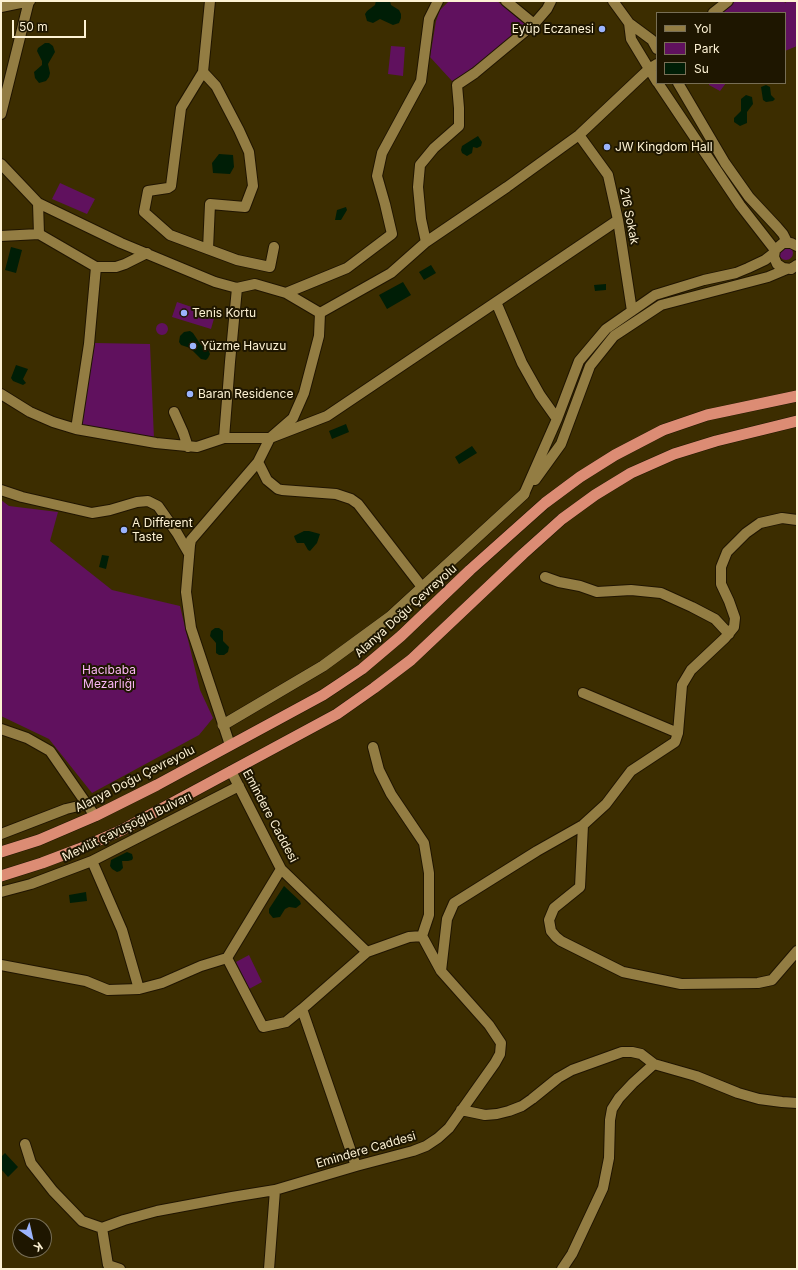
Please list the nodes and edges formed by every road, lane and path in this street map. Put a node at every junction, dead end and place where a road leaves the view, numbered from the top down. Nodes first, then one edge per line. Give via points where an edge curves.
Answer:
1 (29, 1) edge
2 (210, 1) edge
3 (438, 1) edge
4 (506, 1) edge
5 (551, 1) edge
6 (613, 1) edge
7 (728, 1) edge
8 (1, 7) edge
9 (714, 12) edge
10 (629, 23) junction
11 (534, 24) junction
12 (656, 47) edge
13 (653, 66) edge
14 (203, 72) junction
15 (656, 78) edge
16 (658, 84) edge
17 (679, 84) edge
18 (1, 114) edge
19 (579, 135) junction
20 (1, 164) edge
21 (38, 203) junction
22 (618, 220) junction
23 (39, 234) junction
24 (1, 236) edge
25 (426, 242) junction
26 (793, 242) edge
27 (274, 247) dead end
28 (208, 249) junction
29 (775, 252) junction
30 (147, 253) junction
31 (96, 267) junction
32 (794, 268) edge
33 (237, 288) junction
34 (286, 293) junction
35 (496, 302) junction
36 (632, 311) junction
37 (320, 313) junction
38 (1, 394) edge
39 (797, 396) edge
40 (174, 412) dead end
41 (557, 419) junction
42 (797, 421) edge
43 (76, 429) junction
44 (224, 438) junction
45 (270, 438) junction
46 (188, 447) junction
47 (258, 462) junction
48 (1, 490) edge
49 (524, 494) junction
50 (797, 520) edge
51 (188, 552) junction
52 (545, 577) dead end
53 (422, 587) junction
54 (729, 634) junction
55 (583, 693) dead end
56 (224, 725) junction
57 (1, 729) edge
58 (678, 733) junction
59 (230, 745) junction
60 (373, 748) dead end
61 (231, 771) junction
62 (239, 786) junction
63 (87, 804) junction
64 (95, 816) junction
65 (584, 825) junction
66 (1, 834) edge
67 (1, 852) edge
68 (92, 861) junction
69 (281, 869) junction
70 (1, 876) edge
71 (1, 892) edge
72 (422, 936) junction
73 (797, 951) edge
74 (368, 952) junction
75 (227, 958) junction
76 (1, 965) edge
77 (441, 971) junction
78 (139, 989) junction
79 (302, 1009) junction
80 (654, 1064) junction
81 (797, 1102) edge
82 (461, 1110) junction
83 (25, 1144) dead end
84 (356, 1166) junction
85 (275, 1190) junction
86 (102, 1228) junction
87 (105, 1267) edge
88 (120, 1269) edge
89 (269, 1269) edge
90 (562, 1269) edge

1 - 8 street
1 - 18 street
2 - 14 street
3 - 34 street via 429,19 421,81 382,154 377,176 392,234 346,268
4 - 11 street
5 - 11 street
6 - 10 street
7 - 9 street
10 - 12 street via 652,40
10 - 13 street via 631,39
11 - 25 street via 457,85 459,126 434,148 420,165 418,187
13 - 15 street
13 - 19 street
14 - 28 street via 216,86 250,152 253,186 245,207 210,204
14 - 28 street via 180,108 171,186 148,191 144,212 170,235
16 - 29 street
17 - 26 street via 741,186
19 - 22 street, 216 Sokak via 608,175
19 - 25 street
20 - 21 street
21 - 23 street
21 - 30 street
22 - 35 street
22 - 36 street, 216 Sokak
23 - 24 street
23 - 31 street
25 - 37 street via 391,273
26 - 29 street via 781,244
27 - 28 street via 270,268
29 - 32 street via 777,264 783,268
29 - 36 street via 756,265 655,296
30 - 31 street via 116,267
30 - 33 street via 215,282
31 - 43 street via 89,344
32 - 49 street via 661,305 614,336 590,366 561,444
33 - 34 street via 255,284
33 - 44 street
34 - 37 street
35 - 41 street via 522,363
35 - 45 street via 327,416
36 - 41 street via 606,329 580,361
37 - 45 street via 319,336 304,393 293,418
38 - 43 street via 30,412
39 - 59 highway, Alanya Doğu Çevreyolu via 707,415 663,430 614,455 580,476 545,503 362,669 323,695
40 - 46 street
41 - 49 street
42 - 61 highway via 674,454 630,473 595,494 523,554 411,660 337,714
43 - 46 street
44 - 45 street
44 - 46 street via 197,447
45 - 47 street
47 - 51 street via 191,540
47 - 53 street via 267,480 278,489 336,494 358,504
48 - 51 street via 92,513 148,501 158,506
49 - 53 street
50 - 54 street via 782,518 760,523 727,552 721,567 721,584 735,618 734,627
51 - 56 street via 186,592 192,628
52 - 54 street via 597,592 631,590 661,593 715,619
53 - 56 street via 390,617 323,666
54 - 58 street via 691,670 682,685
55 - 58 street
56 - 59 street
57 - 63 street via 50,750
58 - 65 street via 675,742 631,770 606,804
59 - 64 highway, Alanya Doğu Çevreyolu
60 - 72 street via 379,770 391,794 424,843 429,873 429,915
61 - 62 street, Emindere Caddesi
61 - 70 highway via 122,830 79,849
62 - 68 street, Mevlüt çavuşoğlu Bulvarı
62 - 69 street, Emindere Caddesi
63 - 64 street
63 - 66 street
64 - 67 highway, Alanya Doğu Çevreyolu via 39,840
65 - 73 street via 580,887 554,908 549,920 551,931 561,941 623,972 681,984 758,983 772,980
65 - 77 street via 454,903 447,919
68 - 71 street, Mevlüt çavuşoğlu Bulvarı via 31,884
68 - 78 street via 122,930
69 - 74 street, Emindere Caddesi
69 - 75 street
72 - 74 street
72 - 77 street, Emindere Caddesi
74 - 79 street
75 - 78 street
75 - 79 street via 263,1027 286,1022
76 - 78 street via 86,981 108,990
77 - 82 street, Emindere Caddesi via 489,1025 501,1043 500,1054 495,1063
79 - 84 street
80 - 81 street via 759,1099
80 - 82 street via 641,1054 622,1052 572,1070 522,1106 509,1111 485,1115
80 - 90 street via 633,1082 612,1110 610,1158 603,1188 572,1254
82 - 84 street, Emindere Caddesi via 449,1128 426,1146
83 - 86 street via 31,1163 53,1191 82,1221
84 - 85 street, Emindere Caddesi
85 - 86 street, Emindere Caddesi via 157,1211
85 - 89 street
86 - 87 street
87 - 88 street

